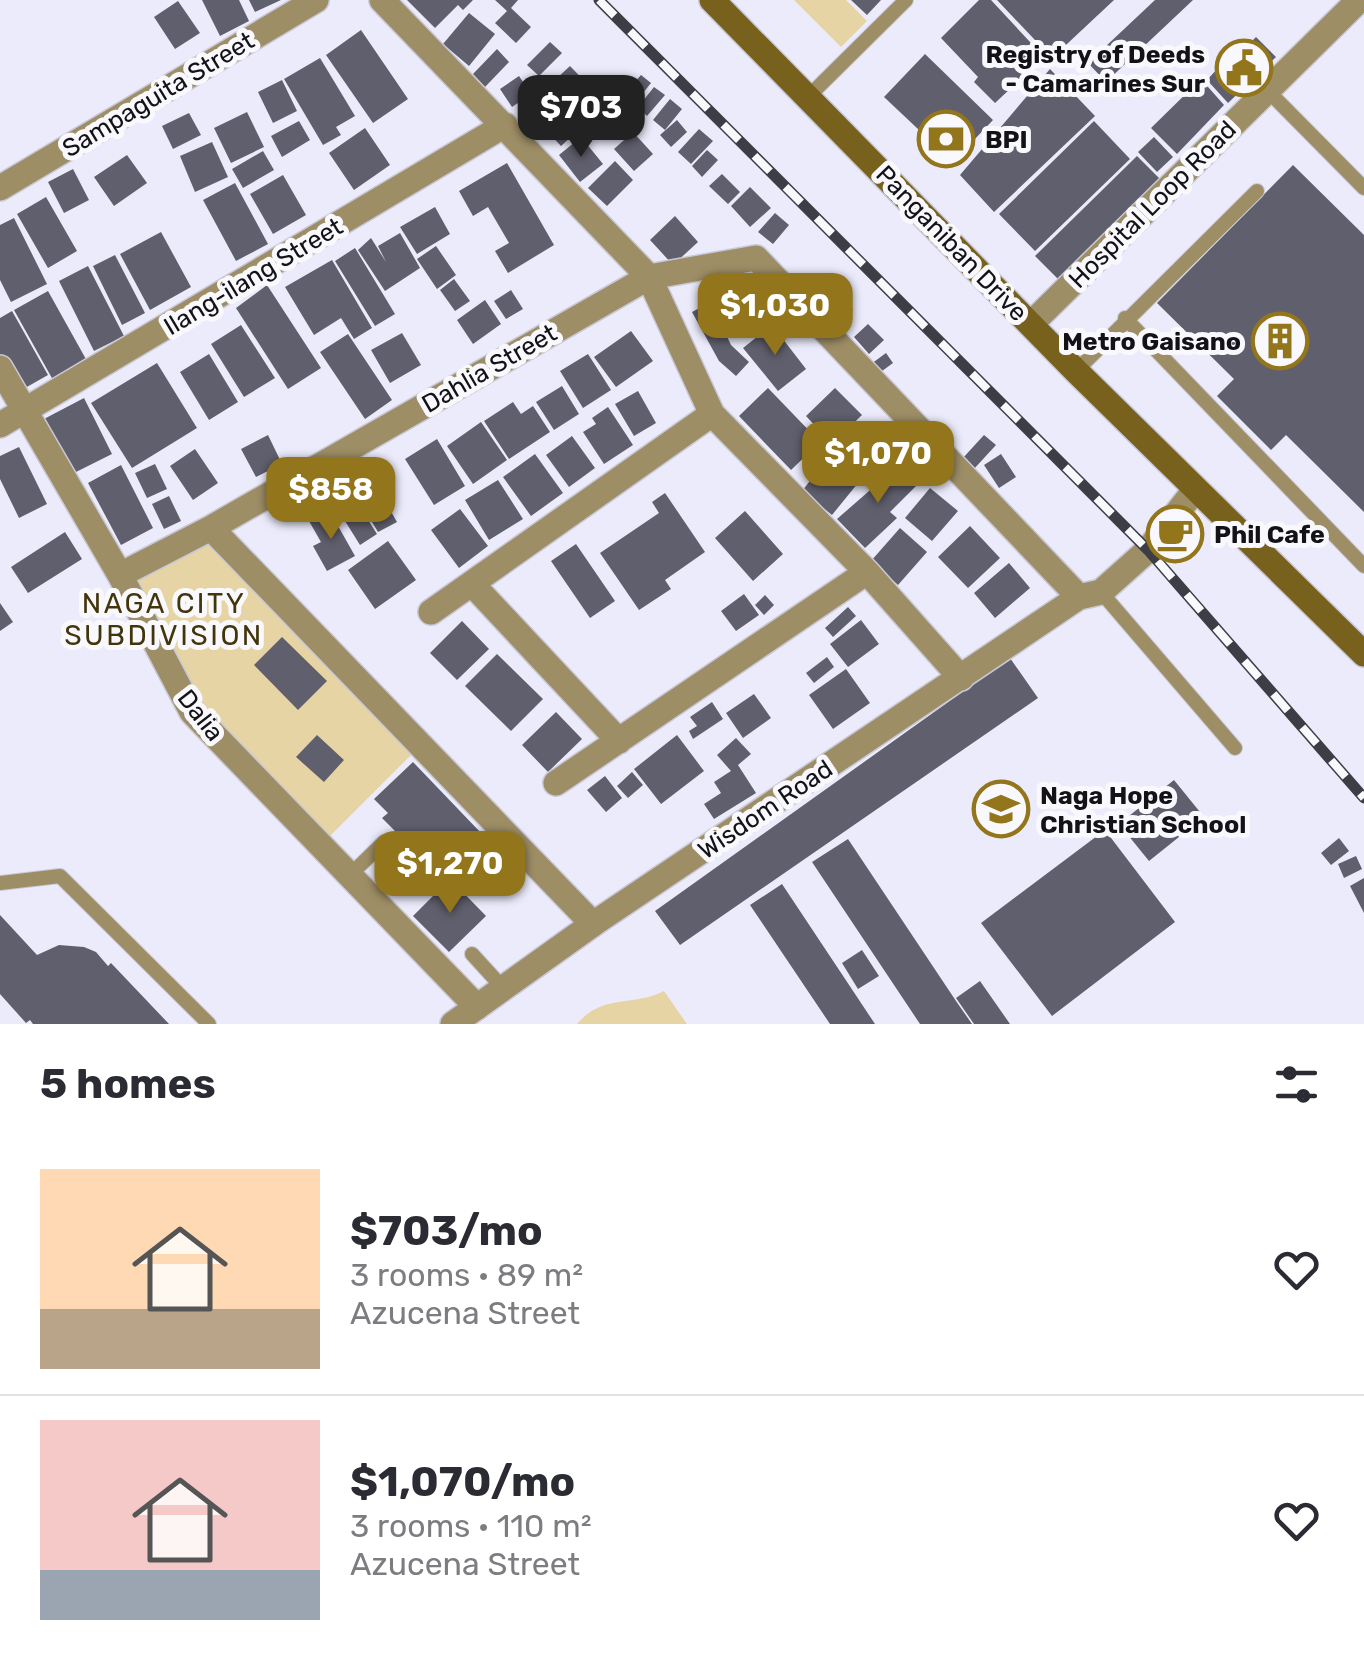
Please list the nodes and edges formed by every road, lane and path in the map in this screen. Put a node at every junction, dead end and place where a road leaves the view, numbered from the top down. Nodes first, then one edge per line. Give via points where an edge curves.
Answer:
1 (316, 0) edge
2 (382, 0) edge
3 (712, 0) edge
4 (906, 0) edge
5 (1358, 0) edge
6 (1267, 90) junction
7 (808, 96) junction
8 (506, 125) junction
9 (0, 188) edge
10 (1364, 188) edge
11 (1256, 191) dead end
12 (648, 278) junction
13 (1125, 318) junction
14 (1031, 324) junction
15 (0, 368) edge
16 (1076, 371) junction
17 (25, 412) junction
18 (712, 414) junction
19 (0, 425) edge
20 (1195, 490) junction
21 (211, 528) junction
22 (1364, 566) edge
23 (867, 572) junction
24 (120, 575) junction
25 (473, 585) junction
26 (1090, 594) junction
27 (431, 612) dead end
28 (1364, 654) edge
29 (961, 678) junction
30 (619, 741) junction
31 (1235, 748) dead end
32 (556, 783) dead end
33 (384, 842) dead end
34 (350, 875) junction
35 (0, 883) edge
36 (593, 924) junction
37 (472, 954) dead end
38 (503, 988) junction
39 (477, 1007) junction
40 (209, 1024) edge
41 (453, 1024) edge

1 - 9 street, Sampaguita Street
2 - 8 street
3 - 7 main road, Panganiban Drive
4 - 7 lane
5 - 6 street, Hospital Loop Road
6 - 10 lane
6 - 14 street, Hospital Loop Road
7 - 14 main road, Panganiban Drive
8 - 12 street
8 - 17 street, Ilang-ilang Street
11 - 13 lane
12 - 18 street
12 - 21 street, Dahlia Street
12 - 26 street, Dahlia Street via 756,258
13 - 16 lane
13 - 22 lane
14 - 16 main road, Panganiban Drive
15 - 17 street, Dalia
16 - 20 main road, Panganiban Drive
17 - 19 street, Ilang-ilang Street
17 - 24 street, Dalia
18 - 23 street
18 - 25 street
20 - 26 street, Wisdom Road via 1148,550
20 - 28 main road, Panganiban Drive
21 - 24 street, Dahlia Street
21 - 36 street
23 - 29 street
23 - 30 street
24 - 34 street, Dalia via 192,712
25 - 27 street
25 - 30 street
26 - 29 street, Wisdom Road
26 - 31 lane
29 - 36 street, Wisdom Road
30 - 32 street
33 - 34 lane
34 - 39 street, Dalia
35 - 40 lane via 60,876
36 - 38 street, Wisdom Road
37 - 38 lane
38 - 39 street, Wisdom Road
39 - 41 street, Wisdom Road

